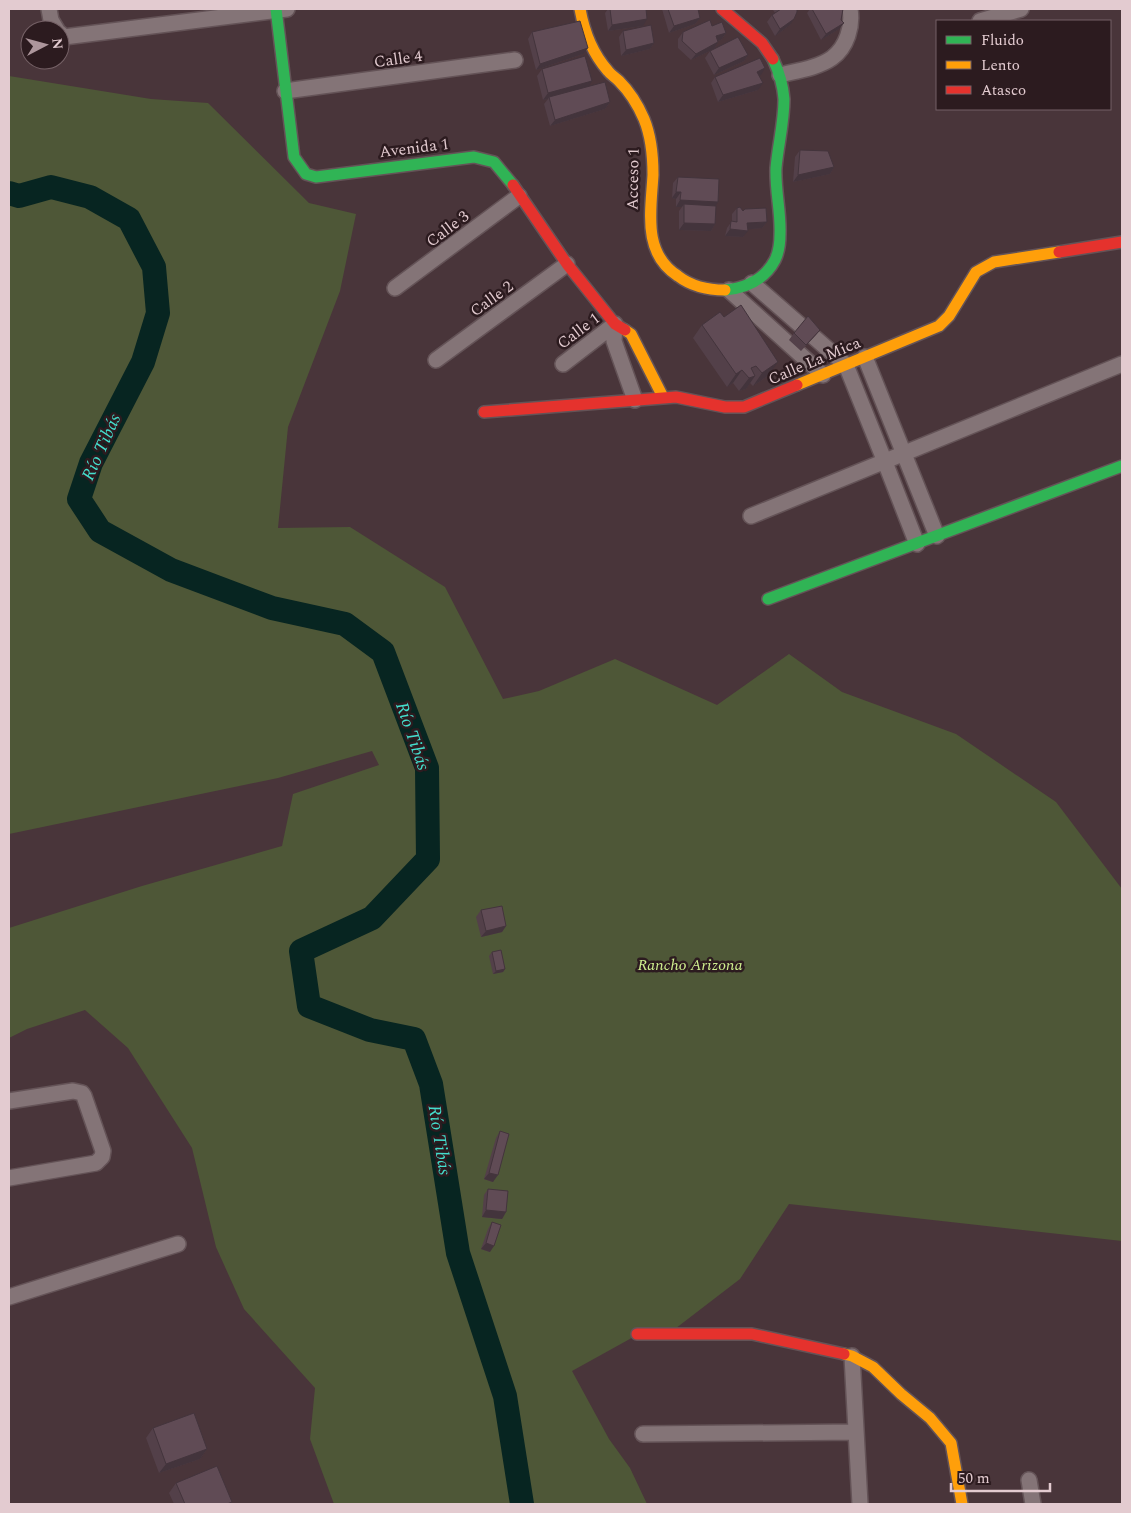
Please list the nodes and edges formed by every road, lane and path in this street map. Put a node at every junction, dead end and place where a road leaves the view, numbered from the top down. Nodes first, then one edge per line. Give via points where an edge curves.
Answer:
1 (280, 9) edge
2 (580, 9) edge
3 (722, 9) edge
4 (850, 9) edge
5 (1021, 9) edge
6 (983, 20) edge
7 (70, 32) edge
8 (515, 60) dead end
9 (780, 75) junction
10 (285, 91) junction
11 (519, 196) junction
12 (1122, 242) edge
13 (567, 264) junction
14 (752, 283) junction
15 (395, 288) dead end
16 (729, 290) junction
17 (614, 324) junction
18 (865, 357) junction
19 (436, 360) dead end
20 (563, 364) dead end
21 (1122, 364) edge
22 (846, 365) junction
23 (823, 375) junction
24 (663, 397) junction
25 (635, 400) junction
26 (484, 412) dead end
27 (904, 454) junction
28 (886, 462) junction
29 (1122, 466) edge
30 (751, 516) dead end
31 (937, 536) junction
32 (917, 544) junction
33 (768, 599) dead end
34 (9, 1101) edge
35 (9, 1178) edge
36 (178, 1244) dead end
37 (9, 1297) edge
38 (637, 1334) dead end
39 (852, 1356) junction
40 (856, 1432) junction
41 (643, 1434) dead end
42 (1029, 1480) dead end
43 (860, 1504) edge
44 (962, 1504) edge
45 (1033, 1504) edge

1 - 7 street
1 - 10 street, Avenida 1
2 - 16 street, Acceso 1 via 583,26 597,56 636,104 649,133 653,161 650,230 660,258 683,280 700,287
3 - 9 street, Acceso 1 via 761,42 773,57
4 - 9 street via 846,40 832,58
5 - 6 street
8 - 10 street, Calle 4
9 - 14 street, Acceso 1 via 785,101 775,184 781,238 770,269
10 - 11 street, Avenida 1 via 294,157 306,174 316,177 474,157 494,162
11 - 13 street, Avenida 1
11 - 15 street, Calle 3
12 - 18 street, Calle La Mica via 994,262 976,272 939,326
13 - 17 street, Avenida 1
13 - 19 street, Calle 2
14 - 16 street, Acceso 1
14 - 22 street
16 - 23 street
17 - 20 street, Calle 1
17 - 24 street, Avenida 1 via 631,334
17 - 25 street via 614,341
18 - 22 street, Calle La Mica
18 - 27 street
21 - 27 street
22 - 23 street, Calle La Mica
22 - 28 street
23 - 24 street, Calle La Mica via 744,408
24 - 25 street, Calle La Mica
25 - 26 street, Calle La Mica
27 - 28 street
27 - 31 street
28 - 30 street
28 - 32 street
29 - 31 street
31 - 32 street
32 - 33 street
34 - 35 street via 73,1091 82,1093 102,1151 102,1157 96,1163
36 - 37 street
38 - 39 street via 752,1334
39 - 40 street
39 - 44 street via 874,1367 930,1418 951,1443
40 - 41 street
40 - 43 street
42 - 45 street

